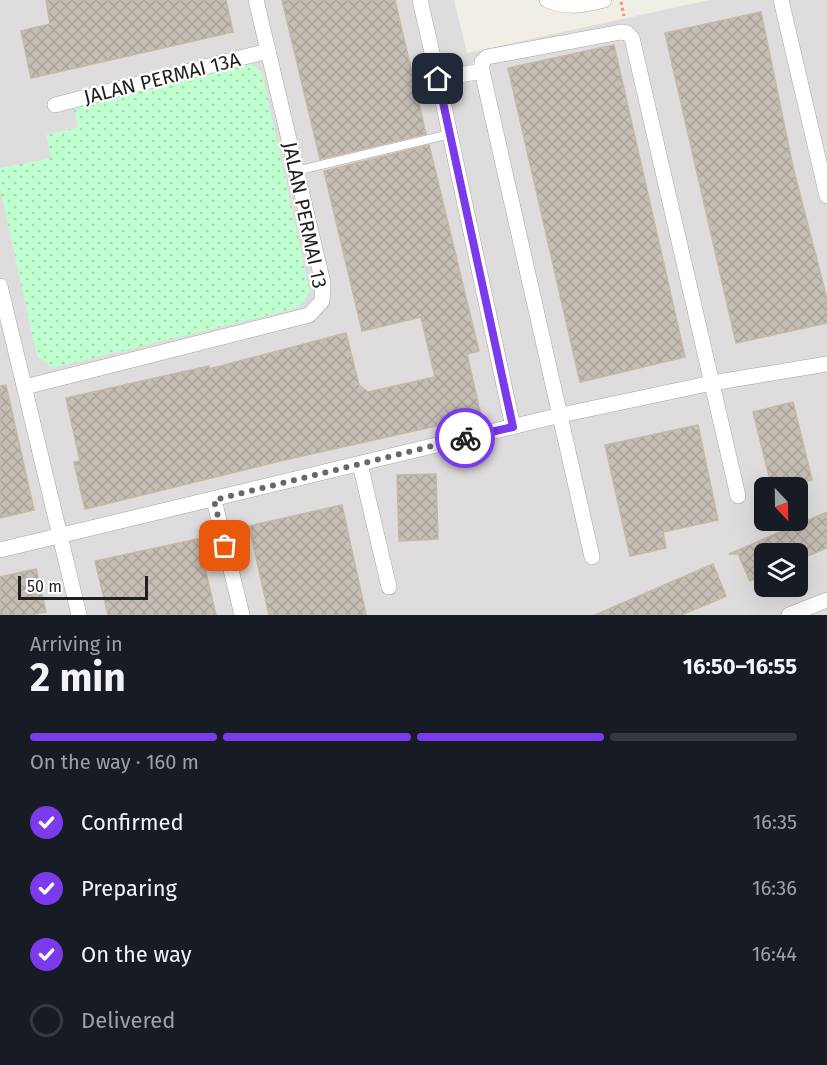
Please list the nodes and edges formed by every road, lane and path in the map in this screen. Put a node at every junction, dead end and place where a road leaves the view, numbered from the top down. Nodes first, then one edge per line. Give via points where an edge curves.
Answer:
1 (256, 0) edge
2 (420, 0) edge
3 (547, 0) edge
4 (604, 0) edge
5 (786, 1) edge
6 (268, 51) junction
7 (482, 70) junction
8 (438, 79) junction
9 (55, 105) dead end
10 (450, 134) junction
11 (823, 158) edge
12 (296, 171) junction
13 (827, 196) edge
14 (0, 285) edge
15 (827, 364) edge
16 (712, 383) junction
17 (25, 387) junction
18 (561, 415) junction
19 (513, 427) junction
20 (360, 464) junction
21 (738, 496) dead end
22 (214, 500) junction
23 (60, 535) junction
24 (0, 550) edge
25 (592, 557) dead end
26 (389, 587) dead end
27 (827, 600) edge
28 (79, 615) edge
29 (242, 615) edge
30 (789, 615) edge

1 - 6 street, JALAN PERMAI 13
2 - 8 street
3 - 4 street via 575,7
5 - 11 street
6 - 9 street, JALAN PERMAI 13A
6 - 12 street, JALAN PERMAI 13
7 - 8 street
7 - 16 street via 487,57 621,32 632,38
7 - 18 street
8 - 10 street
10 - 12 lane
10 - 19 street
11 - 13 street
12 - 17 street, JALAN PERMAI 13 via 323,283 322,301 309,315
14 - 17 street
15 - 16 street
16 - 18 street
16 - 21 street
17 - 23 street
18 - 19 street
18 - 25 street
19 - 20 street
20 - 22 street
20 - 26 street
22 - 23 street
22 - 29 street
23 - 24 street
23 - 28 street
27 - 30 street

